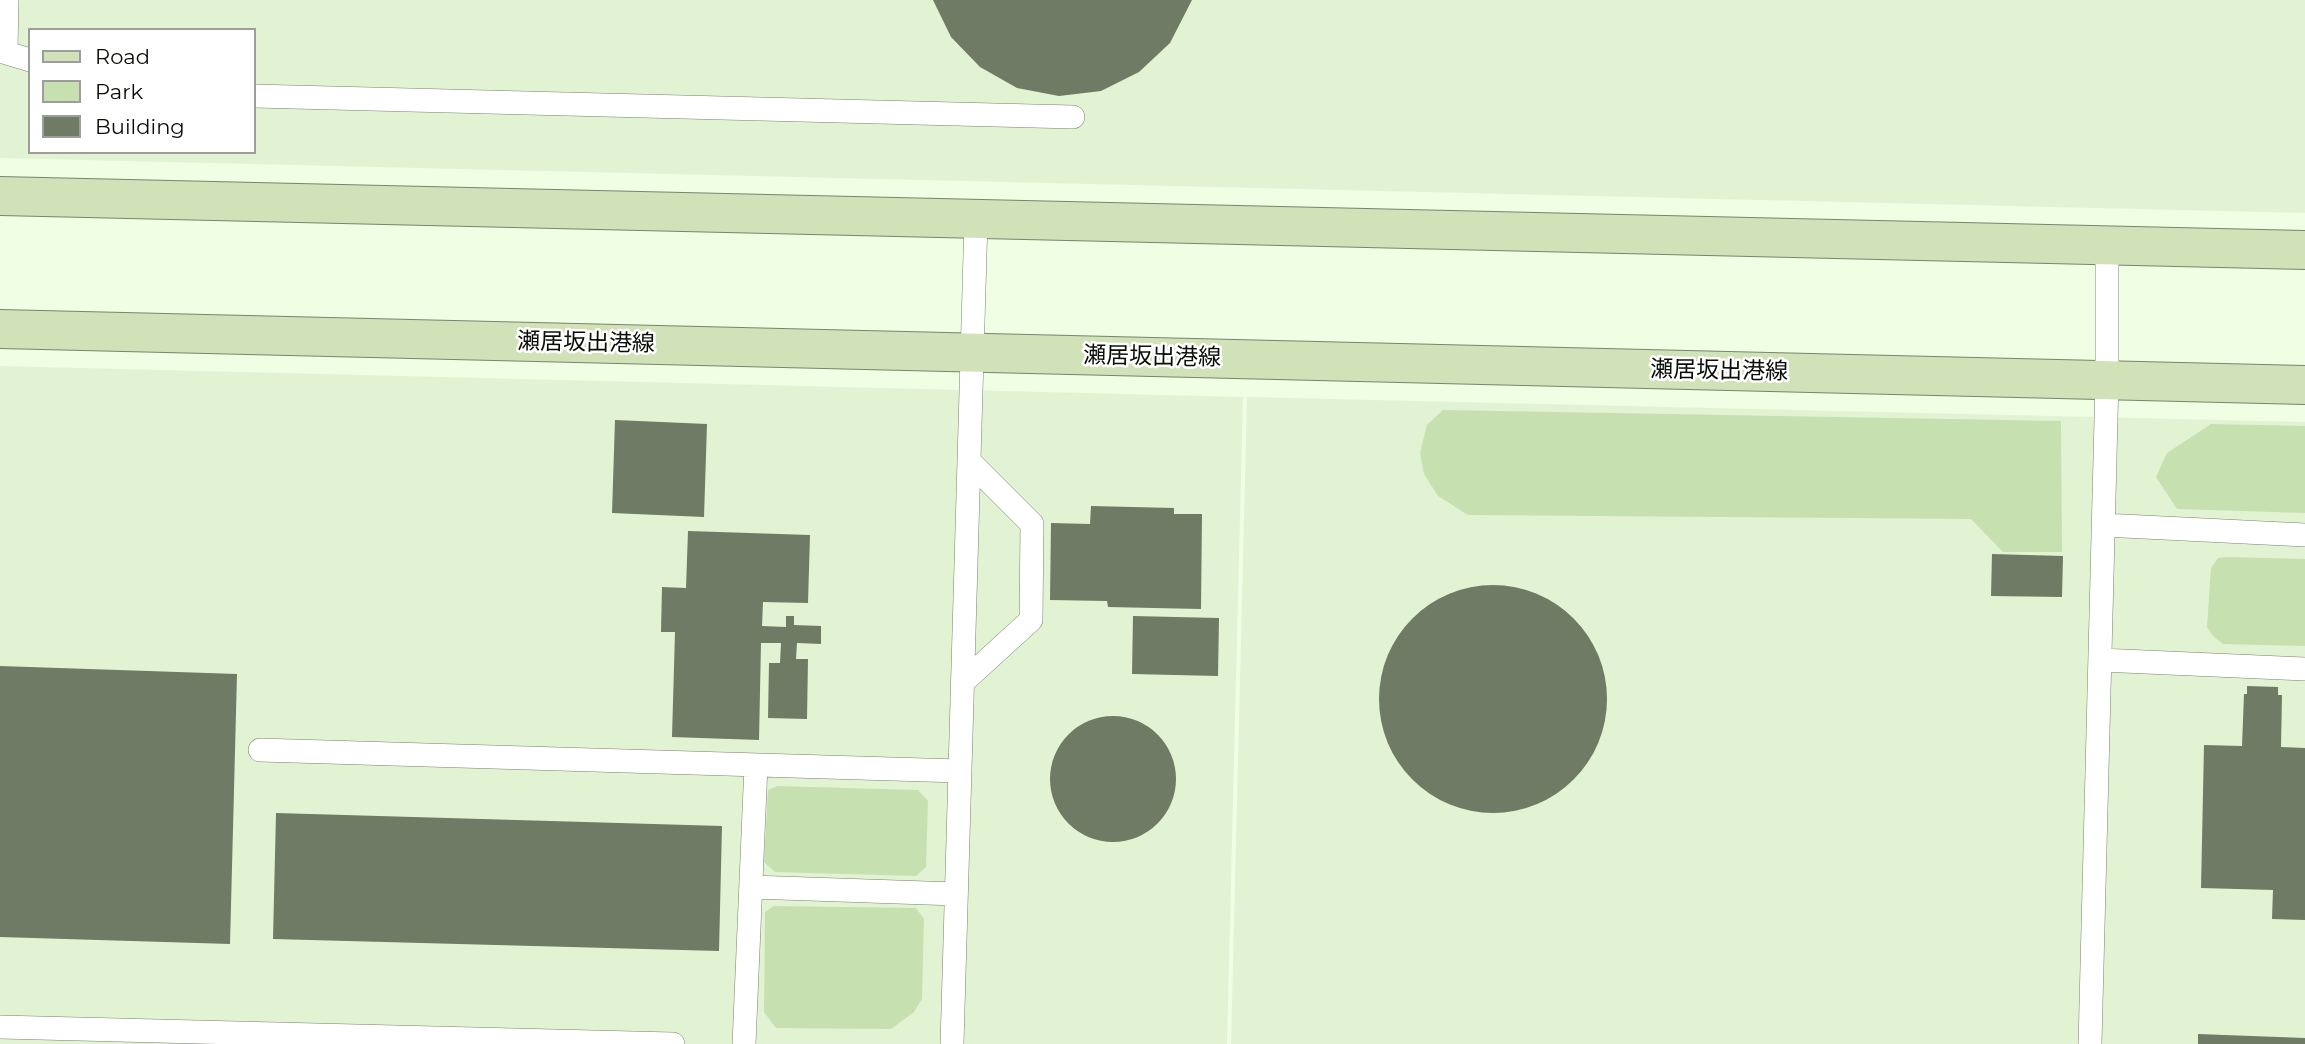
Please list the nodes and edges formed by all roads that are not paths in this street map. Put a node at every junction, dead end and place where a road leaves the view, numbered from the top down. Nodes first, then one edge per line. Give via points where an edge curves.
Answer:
1 (7, 0) edge
2 (3, 51) edge
3 (28, 59) edge
4 (256, 96) edge
5 (1073, 117) dead end
6 (0, 196) edge
7 (976, 220) junction
8 (2107, 246) junction
9 (2305, 250) edge
10 (0, 329) edge
11 (972, 353) junction
12 (2107, 380) junction
13 (2305, 385) edge
14 (969, 461) junction
15 (2103, 526) junction
16 (2305, 535) edge
17 (2100, 660) junction
18 (2305, 669) edge
19 (962, 683) junction
20 (260, 750) dead end
21 (756, 765) junction
22 (959, 771) junction
23 (751, 887) junction
24 (956, 894) junction
25 (0, 1027) edge
26 (673, 1044) edge
27 (744, 1044) edge
28 (952, 1044) edge
29 (2090, 1044) edge

1 - 2 lane
2 - 3 lane
4 - 5 lane
6 - 7 main road
7 - 8 main road
7 - 11 lane
8 - 9 main road
8 - 12 lane
10 - 11 main road, 瀬居坂出港線
11 - 12 main road, 瀬居坂出港線
11 - 14 lane
12 - 13 main road, 瀬居坂出港線
12 - 15 lane
14 - 19 lane
14 - 19 lane via 1032,524 1031,620
15 - 16 lane
15 - 17 lane
17 - 18 lane
17 - 29 lane
19 - 22 lane
20 - 21 lane
21 - 22 lane
21 - 23 lane
22 - 24 lane
23 - 24 lane
23 - 27 lane
24 - 28 lane
25 - 26 lane

